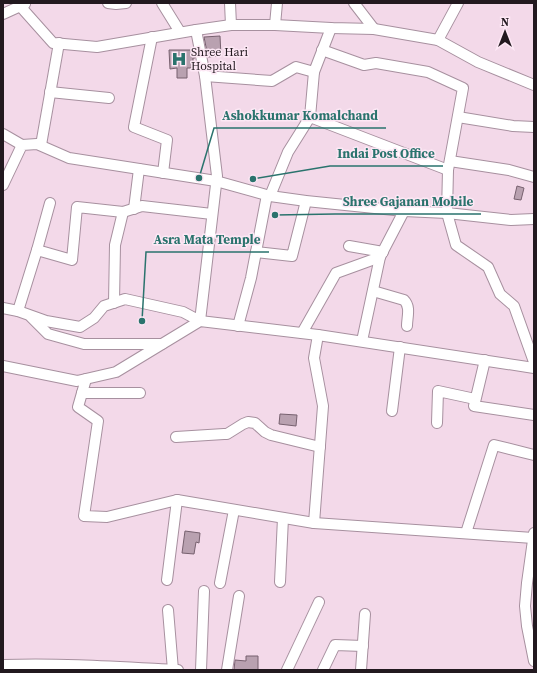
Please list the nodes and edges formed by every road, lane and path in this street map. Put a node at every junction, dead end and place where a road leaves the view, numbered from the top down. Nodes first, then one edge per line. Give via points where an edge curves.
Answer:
1 (108, 3) edge
2 (126, 3) edge
3 (162, 3) edge
4 (230, 3) edge
5 (277, 3) edge
6 (354, 3) edge
7 (458, 3) edge
8 (24, 4) edge
9 (3, 14) edge
10 (231, 25) junction
11 (275, 25) junction
12 (331, 28) junction
13 (374, 29) junction
14 (196, 30) junction
15 (180, 32) junction
16 (152, 37) junction
17 (438, 40) junction
18 (59, 43) junction
19 (322, 50) junction
20 (314, 72) junction
21 (205, 76) junction
22 (534, 85) edge
23 (50, 92) junction
24 (109, 98) dead end
25 (310, 117) junction
26 (458, 117) junction
27 (534, 127) edge
28 (3, 134) edge
29 (22, 144) junction
30 (41, 145) junction
31 (449, 165) junction
32 (139, 169) junction
33 (163, 173) junction
34 (534, 177) edge
35 (216, 181) junction
36 (3, 185) edge
37 (269, 195) junction
38 (306, 201) junction
39 (50, 203) dead end
40 (134, 209) junction
41 (404, 211) junction
42 (123, 212) junction
43 (447, 213) junction
44 (212, 214) junction
45 (534, 219) edge
46 (349, 246) dead end
47 (37, 250) junction
48 (256, 252) junction
49 (382, 254) junction
50 (373, 291) junction
51 (114, 303) junction
52 (3, 308) edge
53 (18, 311) junction
54 (30, 316) junction
55 (200, 321) junction
56 (238, 326) junction
57 (407, 326) dead end
58 (302, 333) junction
59 (318, 335) junction
60 (362, 341) junction
61 (164, 344) junction
62 (400, 347) junction
63 (485, 360) junction
64 (534, 362) edge
65 (3, 366) edge
66 (534, 368) edge
67 (86, 379) junction
68 (82, 393) junction
69 (140, 393) dead end
70 (475, 399) junction
71 (392, 411) dead end
72 (534, 415) edge
73 (437, 422) dead end
74 (176, 437) dead end
75 (320, 447) junction
76 (534, 455) edge
77 (177, 500) junction
78 (234, 510) junction
79 (283, 518) junction
80 (314, 523) junction
81 (466, 533) junction
82 (533, 535) edge
83 (167, 580) dead end
84 (280, 582) dead end
85 (220, 583) dead end
86 (530, 583) edge
87 (204, 591) dead end
88 (239, 596) dead end
89 (319, 602) dead end
90 (168, 610) dead end
91 (365, 614) dead end
92 (362, 646) junction
93 (534, 662) edge
94 (3, 665) edge
95 (173, 670) edge
96 (178, 670) edge
97 (202, 670) edge
98 (227, 670) edge
99 (287, 670) edge
100 (323, 670) edge
101 (361, 670) edge

1 - 2 street
3 - 15 street
4 - 10 street
5 - 11 street
6 - 13 street
7 - 17 street
8 - 9 street
8 - 18 street via 53,43
10 - 11 street
10 - 14 street
11 - 12 street
12 - 13 street
12 - 19 street
13 - 17 street
14 - 15 street
14 - 21 street
15 - 16 street
16 - 18 street via 96,47
16 - 33 street via 134,127 167,140
17 - 22 street via 478,62
18 - 23 street
19 - 20 street
19 - 26 street via 364,65 376,63 428,72 463,88
20 - 21 street via 296,67 272,81
20 - 25 street
21 - 35 street
23 - 24 street
23 - 30 street
25 - 31 street
25 - 37 street via 288,152
26 - 27 street
26 - 31 street
28 - 29 street
29 - 30 street
29 - 36 street
30 - 32 street via 69,158
31 - 34 street via 509,170
31 - 43 street
32 - 33 street
32 - 40 street
33 - 35 street
35 - 37 street
35 - 44 street
37 - 38 street
37 - 48 street
38 - 41 street
38 - 48 street via 292,256
39 - 47 street
40 - 42 street
40 - 44 street via 142,206
41 - 43 street
41 - 49 street
42 - 47 street via 77,207 72,260
42 - 51 street via 116,245
43 - 45 street via 511,220
43 - 64 street via 456,246 488,267 500,294 514,306
44 - 55 street
46 - 49 street
47 - 53 street
48 - 56 street via 252,278
49 - 50 street
49 - 58 street via 336,273
50 - 57 street via 407,303
50 - 60 street
51 - 54 street via 104,306 94,318 80,327
51 - 55 street via 125,299 183,312
52 - 53 street
53 - 54 street
54 - 61 street via 48,334 84,344
55 - 56 street
55 - 61 street
56 - 58 street
58 - 59 street
59 - 60 street
59 - 75 street via 315,361 323,406
60 - 62 street
61 - 67 street via 116,372
62 - 63 street
62 - 71 street
63 - 66 street
63 - 70 street
65 - 67 street via 77,381
67 - 68 street
68 - 69 street
68 - 77 street via 78,407 98,421 84,516 106,518
70 - 72 street via 474,406
70 - 73 street via 438,391
74 - 75 street via 224,434 251,422 271,435
75 - 80 street
76 - 81 street via 494,445
77 - 78 street
77 - 83 street
78 - 79 street
78 - 85 street
79 - 80 street
79 - 84 street
80 - 81 street
81 - 82 street
82 - 86 street
86 - 93 street via 525,616
87 - 97 street
88 - 98 street
89 - 99 street
90 - 95 street
91 - 92 street
92 - 100 street via 335,645
92 - 101 street
94 - 95 street via 123,666
95 - 96 street

